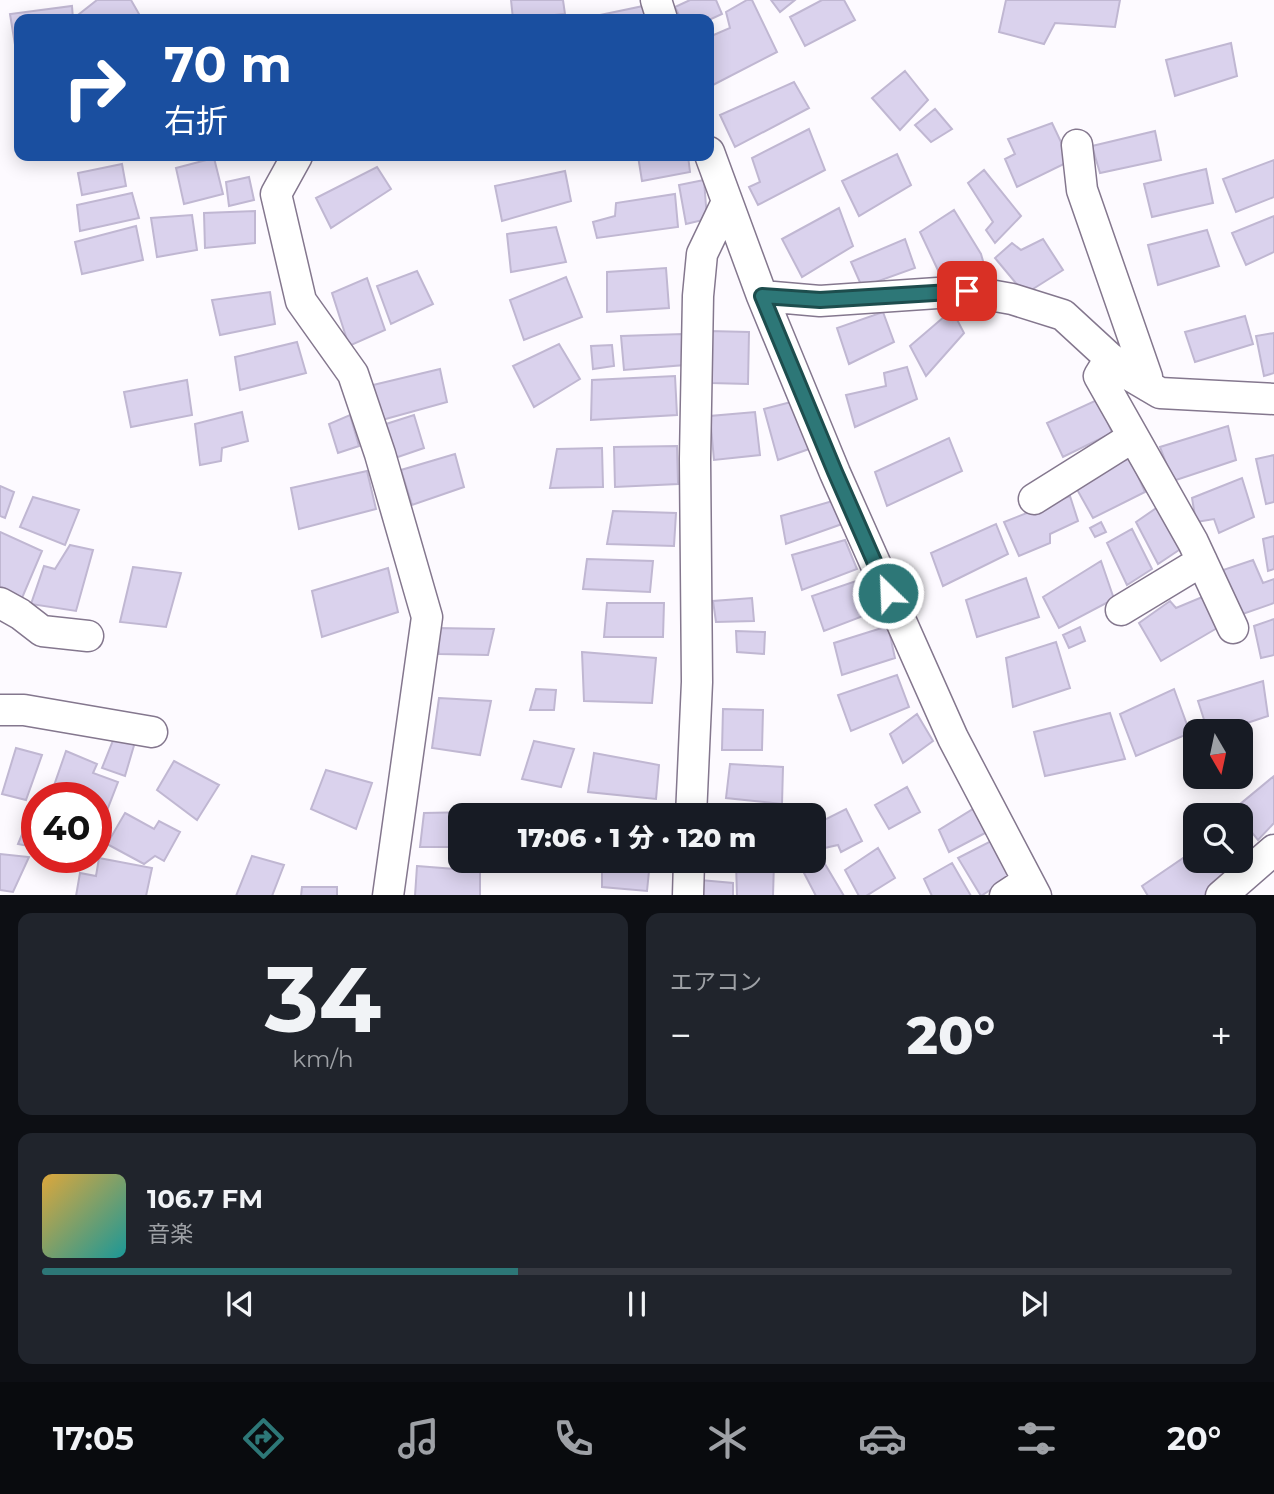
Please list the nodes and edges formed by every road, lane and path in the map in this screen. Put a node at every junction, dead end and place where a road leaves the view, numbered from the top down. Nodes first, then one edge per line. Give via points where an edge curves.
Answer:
1 (1077, 145) dead end
2 (294, 161) edge
3 (712, 161) edge
4 (727, 202) junction
5 (762, 296) junction
6 (1110, 358) junction
7 (1148, 386) junction
8 (1274, 399) edge
9 (1133, 437) junction
10 (1034, 499) dead end
11 (1202, 561) junction
12 (0, 603) edge
13 (1121, 610) dead end
14 (1233, 628) dead end
15 (88, 636) dead end
16 (0, 710) edge
17 (152, 732) dead end
18 (692, 803) edge
19 (1274, 850) edge
20 (689, 873) edge
21 (1023, 891) edge
22 (388, 895) edge
23 (688, 895) edge
24 (1221, 895) edge

1 - 7 street via 1082,190
2 - 22 street via 276,194 301,301 353,374 427,617
3 - 4 street
4 - 5 street
4 - 18 street via 702,254 698,296 697,682
5 - 6 street via 820,300 967,291 1001,297 1063,315
5 - 21 street via 835,472
6 - 7 street
6 - 9 street via 1099,376
7 - 8 street via 1160,393
9 - 10 street
9 - 11 street
11 - 13 street
11 - 14 street
12 - 15 street via 42,631
16 - 17 street
19 - 24 street
20 - 23 street

